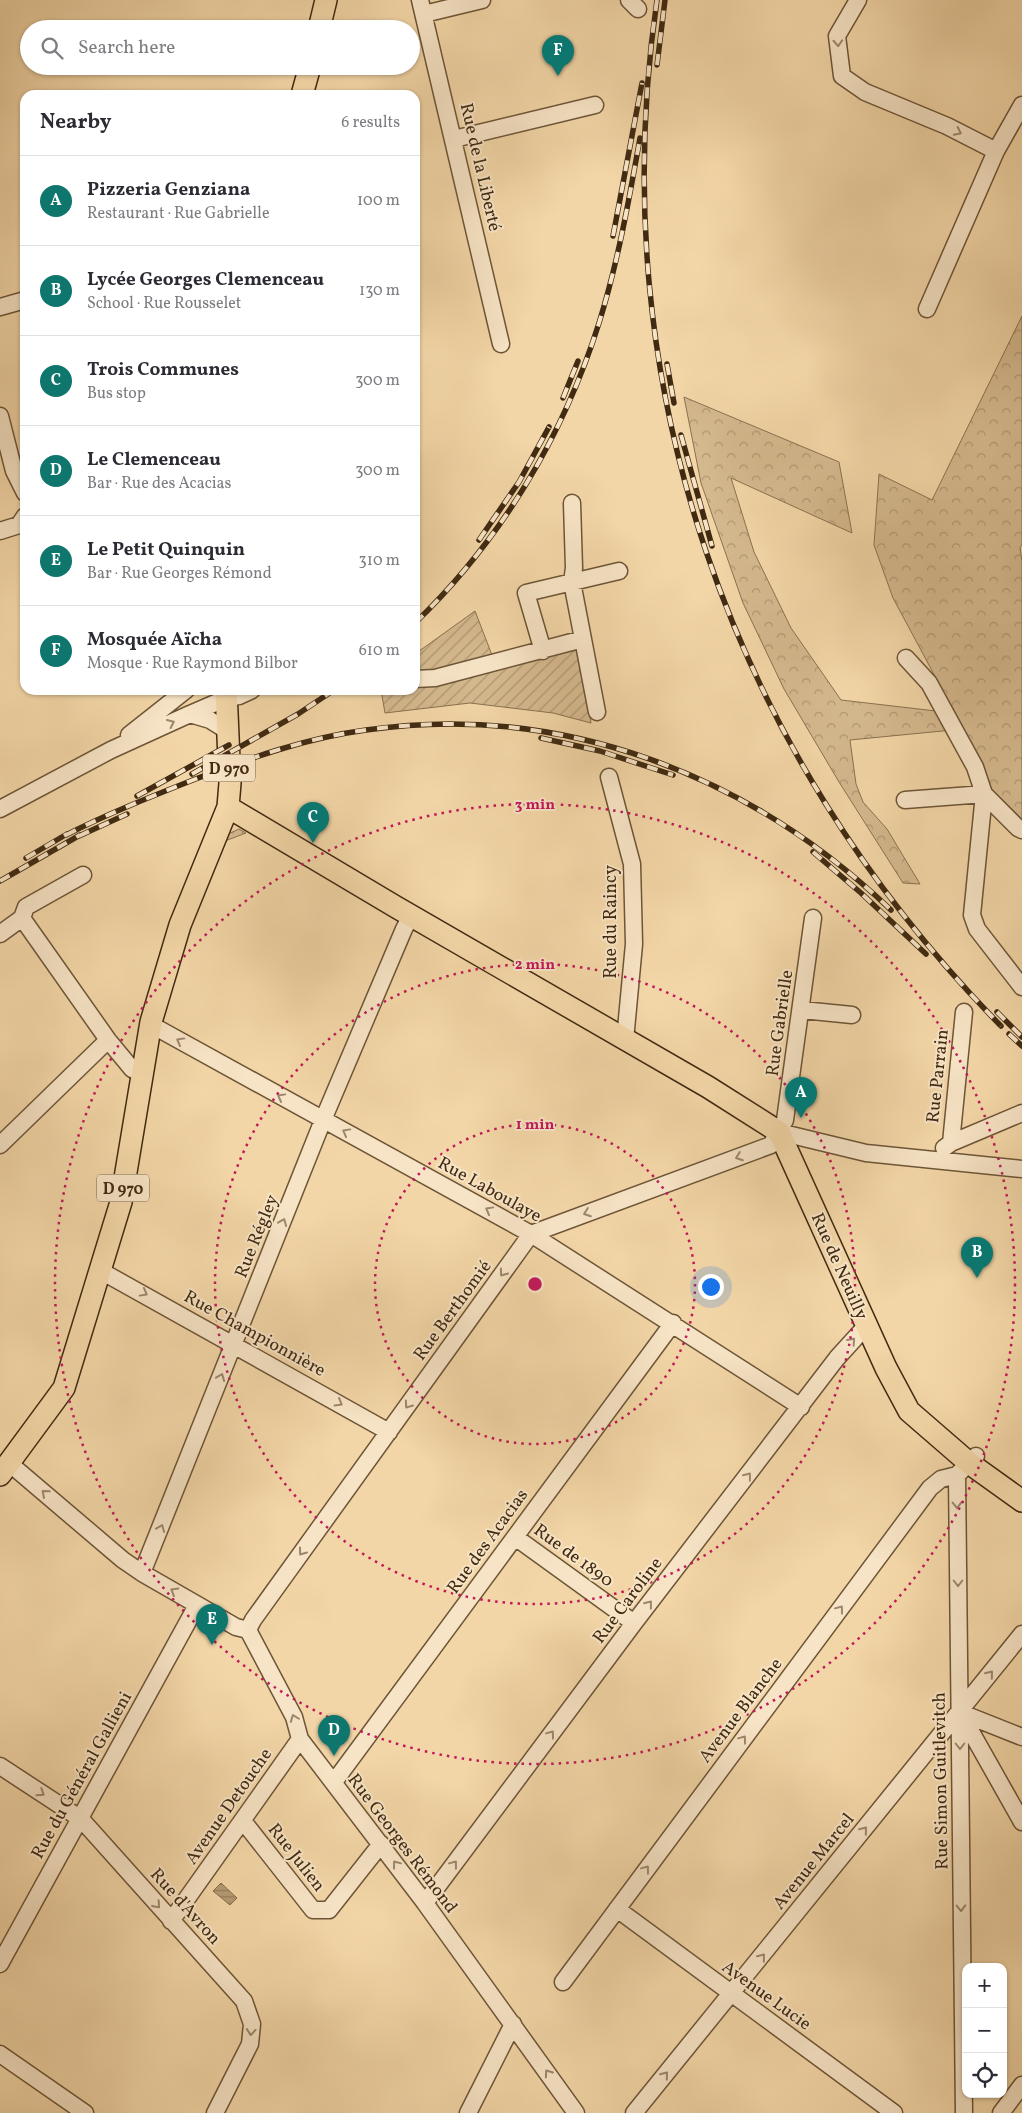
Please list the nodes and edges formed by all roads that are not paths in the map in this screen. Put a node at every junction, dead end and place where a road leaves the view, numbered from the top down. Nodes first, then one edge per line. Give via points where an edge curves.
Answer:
1 (326, 0) edge
2 (482, 0) edge
3 (858, 0) edge
4 (422, 7) edge
5 (321, 20) edge
6 (308, 75) edge
7 (303, 90) edge
8 (594, 105) dead end
9 (1022, 105) edge
10 (454, 139) junction
11 (996, 151) junction
12 (20, 301) edge
13 (0, 307) edge
14 (927, 309) dead end
15 (501, 344) dead end
16 (0, 416) edge
17 (20, 483) edge
18 (572, 503) dead end
19 (20, 523) edge
20 (0, 531) edge
21 (619, 571) dead end
22 (572, 582) junction
23 (583, 640) junction
24 (543, 651) junction
25 (906, 658) dead end
26 (420, 679) edge
27 (180, 695) edge
28 (218, 695) edge
29 (222, 695) edge
30 (597, 712) dead end
31 (190, 714) junction
32 (226, 730) junction
33 (111, 750) junction
34 (609, 777) dead end
35 (984, 794) junction
36 (906, 800) dead end
37 (228, 806) junction
38 (0, 809) edge
39 (1022, 830) edge
40 (83, 876) dead end
41 (412, 916) junction
42 (22, 918) junction
43 (813, 918) dead end
44 (0, 934) edge
45 (1022, 987) edge
46 (802, 1010) junction
47 (964, 1012) dead end
48 (852, 1015) dead end
49 (151, 1022) junction
50 (108, 1040) junction
51 (625, 1040) junction
52 (141, 1074) junction
53 (1022, 1114) edge
54 (323, 1120) junction
55 (779, 1132) junction
56 (951, 1143) junction
57 (0, 1145) edge
58 (928, 1159) junction
59 (1022, 1168) edge
60 (531, 1234) junction
61 (101, 1271) junction
62 (673, 1323) junction
63 (867, 1325) junction
64 (234, 1344) junction
65 (802, 1407) junction
66 (388, 1432) junction
67 (967, 1465) junction
68 (4, 1469) edge
69 (1022, 1490) edge
70 (1022, 1501) edge
71 (515, 1537) junction
72 (142, 1573) junction
73 (197, 1604) junction
74 (634, 1623) junction
75 (248, 1630) junction
76 (1022, 1634) edge
77 (960, 1712) junction
78 (1022, 1737) edge
79 (300, 1739) junction
80 (0, 1766) edge
81 (334, 1782) junction
82 (81, 1819) junction
83 (243, 1821) junction
84 (1022, 1822) edge
85 (381, 1844) junction
86 (425, 1903) junction
87 (616, 1908) junction
88 (171, 1921) junction
89 (0, 1964) edge
90 (563, 1982) dead end
91 (731, 1994) junction
92 (513, 2024) junction
93 (0, 2054) edge
94 (1022, 2084) edge
95 (85, 2113) edge
96 (215, 2113) edge
97 (468, 2113) edge
98 (576, 2113) edge
99 (634, 2113) edge
100 (894, 2113) edge
101 (964, 2113) edge
102 (1001, 2113) edge

1 - 5 main road
2 - 4 street
3 -> 11 street via 837,36 842,76 865,92 947,126
4 - 10 street, Rue de la Liberté
6 - 7 main road
8 - 10 street
9 - 11 street
10 - 15 street, Rue de la Liberté
11 - 14 street
12 - 13 street
16 - 17 street
18 - 22 street
19 - 20 street
21 - 22 street
22 - 23 street
22 - 24 street via 526,593
23 - 24 street
23 - 30 street
24 - 26 street via 435,678
25 - 35 street via 929,683 975,767
27 - 33 street
28 - 31 street
29 - 32 main road, D 970
31 - 32 street via 210,720
33 -> 31 street
32 - 37 main road, D 970 via 230,783
33 - 38 street
34 - 51 street, Rue du Raincy via 632,864 634,944
35 - 36 street
35 - 39 street
35 - 45 street via 972,915 977,929
37 - 41 main road
37 - 49 main road, D 970 via 180,925
40 - 42 street via 26,907
41 - 51 main road
41 - 54 street, Rue Régley
42 - 44 street
42 - 50 street
43 - 46 street, Rue Gabrielle
46 - 48 street
46 - 55 street, Rue Gabrielle via 785,1120
47 - 56 street, Rue Parrain
49 - 52 main road, D 970
54 -> 49 street, Rue Laboulaye
50 - 52 street via 132,1069
50 - 57 street
51 - 55 main road
52 - 61 main road, D 970 via 121,1202
53 - 56 street
60 -> 54 street, Rue Laboulaye
64 -> 54 street, Rue Régley
55 - 58 street via 866,1152
55 -> 60 street via 771,1145
55 - 63 main road, Rue de Neuilly
56 - 58 street
58 - 59 street
60 - 62 street, Rue Laboulaye
60 -> 66 street, Rue Berthomié
61 -> 64 street, Rue Championnière
61 - 68 main road, D 970 via 64,1388
62 - 65 street, Rue Laboulaye
62 - 71 street, Rue des Acacias
65 -> 63 street, Rue Caroline via 837,1358
63 - 67 main road, Rue de Neuilly via 909,1411
64 -> 66 street, Rue Championnière
72 -> 64 street, Rue Régley
74 -> 65 street, Rue Caroline
66 -> 75 street, Rue Berthomié via 252,1620
67 - 69 main road, Rue de Neuilly
67 - 70 main road, Rue de Neuilly
67 -> 77 street, Rue Simon Guitlevitch
87 -> 67 street, Avenue Blanche via 930,1488
72 -> 68 street
71 - 74 street, Rue de 1890
71 - 81 street, Rue des Acacias
73 -> 72 street
73 - 75 street via 236,1627
73 - 82 street, Rue du Général Gallieni
86 -> 74 street, Rue Caroline
79 -> 75 street, Rue Georges Rémond via 294,1717
77 -> 76 street, Avenue Marcel
77 - 78 street
77 - 84 street
91 -> 77 street, Avenue Marcel
77 -> 101 street, Rue Simon Guitlevitch
79 - 81 street, Rue Georges Rémond
79 - 83 street, Avenue Detouche
80 -> 82 street, Rue d'Avron
81 - 85 street, Rue Georges Rémond
82 -> 88 street, Rue d'Avron
82 - 89 street, Rue du Général Gallieni
83 - 85 street, Rue Julien via 313,1910 329,1910
83 - 88 street, Avenue Detouche
86 -> 85 street, Rue Georges Rémond
86 - 92 street, Rue Georges Rémond
87 - 90 street, Avenue Blanche
87 - 91 street, Avenue Lucie
88 -> 96 street, Rue d'Avron via 244,2001 252,2024 250,2044
99 -> 91 street, Avenue Marcel
91 - 100 street, Avenue Lucie
92 - 97 street
98 -> 92 street, Rue Georges Rémond
93 - 95 street
94 - 102 street

